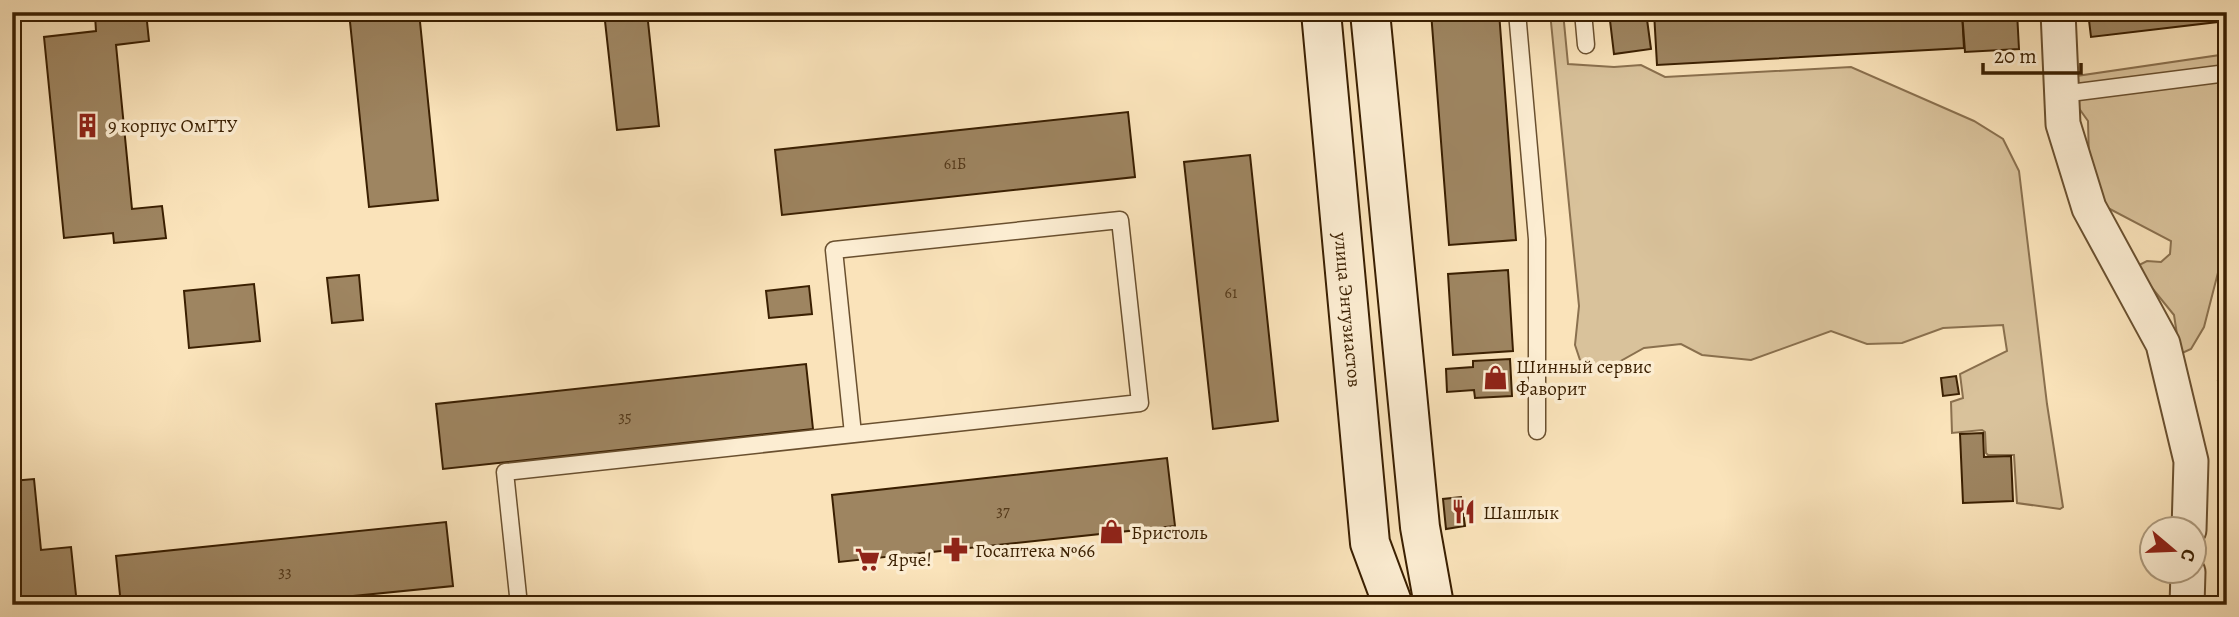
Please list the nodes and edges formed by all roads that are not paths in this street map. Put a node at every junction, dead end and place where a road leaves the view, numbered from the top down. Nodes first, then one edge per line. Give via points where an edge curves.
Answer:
1 (1321, 12) edge
2 (1370, 12) edge
3 (1517, 12) edge
4 (1583, 12) edge
5 (2058, 12) edge
6 (1586, 45) dead end
7 (2227, 73) edge
8 (2062, 94) junction
9 (1537, 431) dead end
10 (853, 434) junction
11 (2189, 516) edge
12 (2188, 586) edge
13 (519, 605) edge
14 (1393, 605) edge
15 (1433, 605) edge
16 (2187, 605) edge

1 - 14 main road, улица Энтузиастов via 1370,543
2 - 15 main road via 1420,527
3 - 9 lane via 1537,239
4 - 6 lane
5 - 8 street
7 - 8 lane
8 - 11 street via 2063,124 2089,208 2163,344 2191,461
10 - 10 lane via 1140,403 1120,220 834,250
10 - 13 lane via 505,472
12 - 16 street

